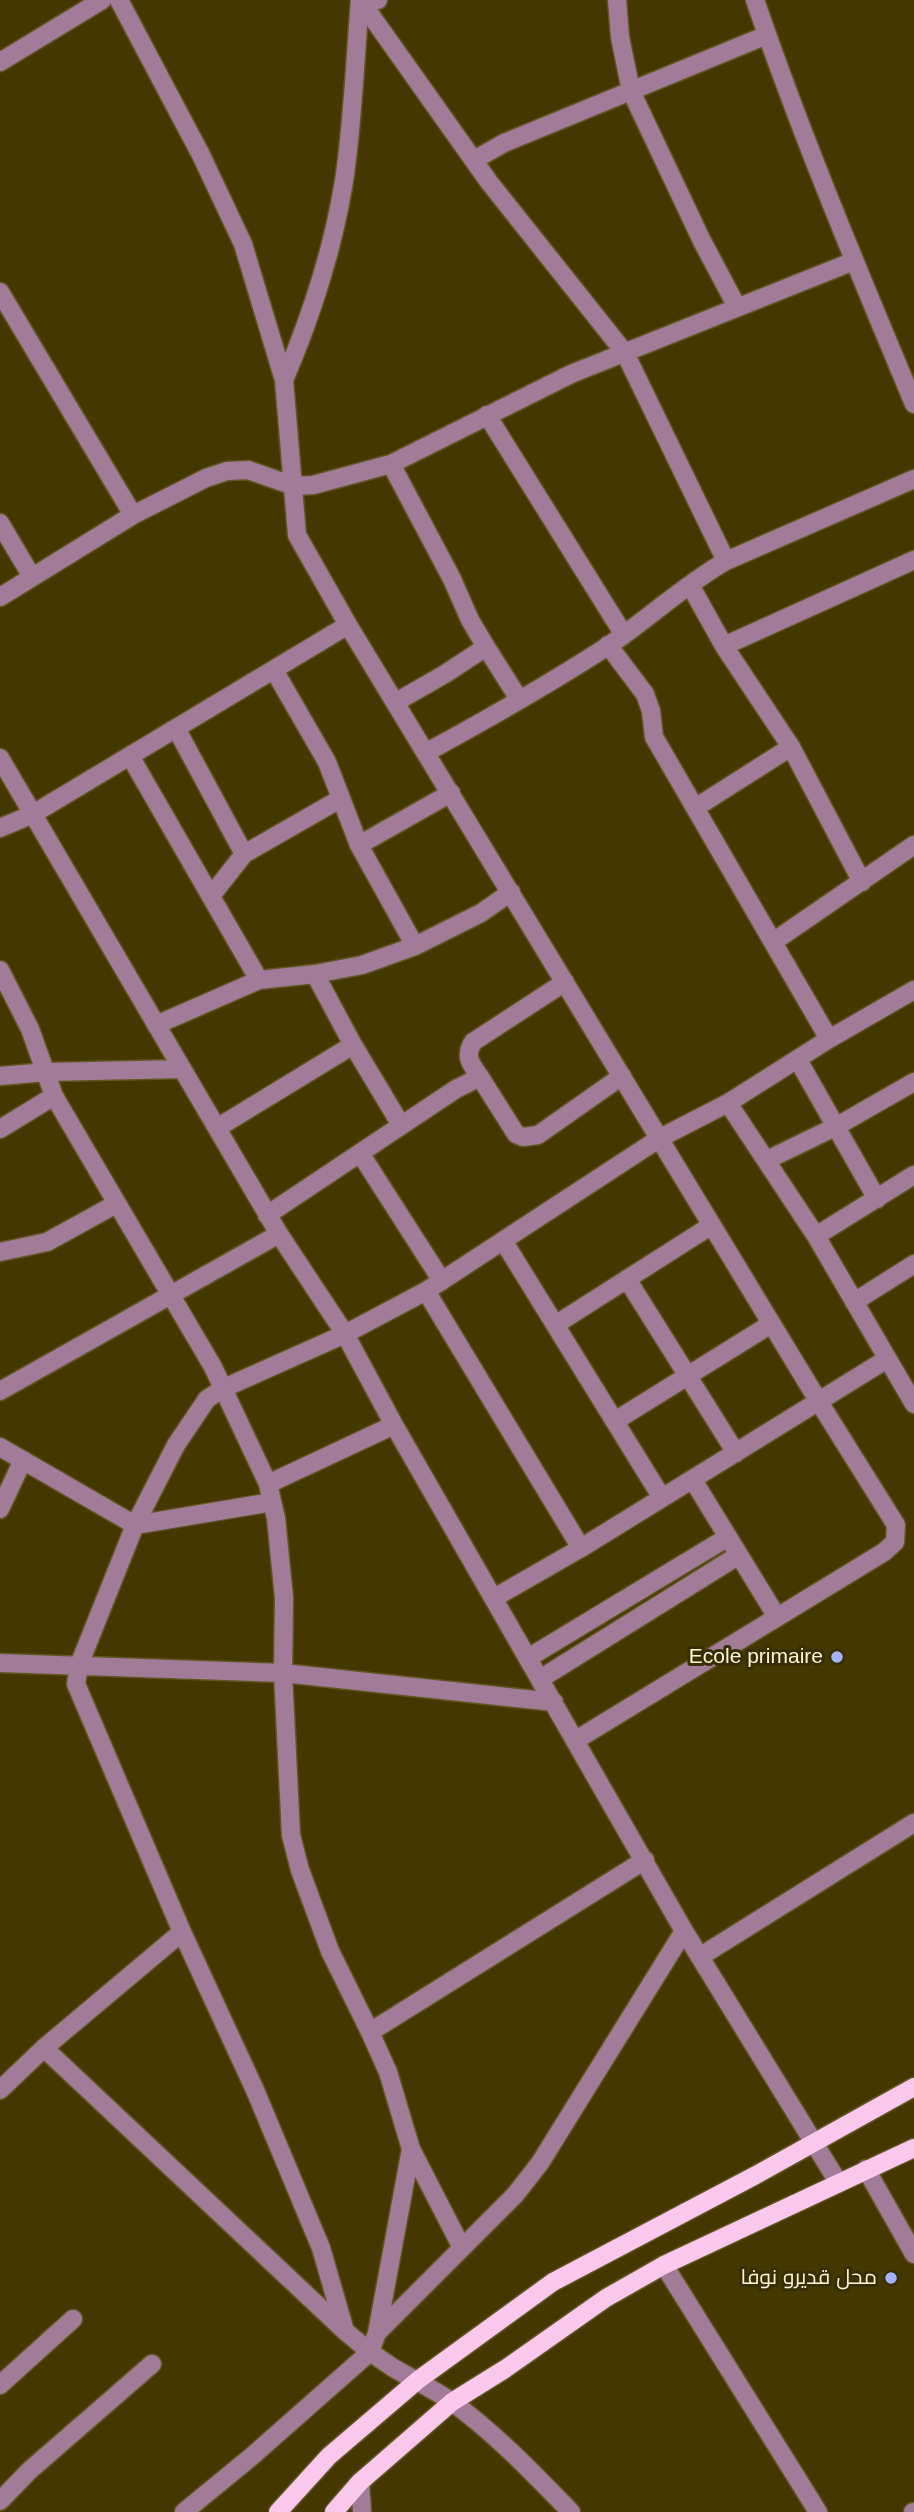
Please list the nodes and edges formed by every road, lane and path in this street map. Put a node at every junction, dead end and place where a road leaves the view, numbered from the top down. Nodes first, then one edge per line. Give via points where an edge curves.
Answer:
1 (102, 0) edge
2 (119, 0) edge
3 (360, 0) edge
4 (378, 0) edge
5 (617, 0) edge
6 (755, 0) edge
7 (767, 35) junction
8 (0, 62) edge
9 (631, 91) junction
10 (474, 160) junction
11 (854, 261) junction
12 (0, 292) edge
13 (737, 307) junction
14 (625, 353) junction
15 (284, 380) junction
16 (914, 404) edge
17 (487, 415) junction
18 (391, 464) junction
19 (914, 479) edge
20 (294, 486) junction
21 (133, 515) junction
22 (0, 523) edge
23 (914, 560) edge
24 (726, 561) junction
25 (32, 577) junction
26 (690, 585) junction
27 (0, 597) edge
28 (348, 625) junction
29 (624, 635) junction
30 (608, 645) junction
31 (724, 646) junction
32 (486, 647) junction
33 (274, 670) junction
34 (519, 699) junction
35 (396, 702) junction
36 (176, 728) junction
37 (791, 747) junction
38 (427, 752) junction
39 (130, 756) junction
40 (0, 758) edge
41 (451, 793) junction
42 (340, 799) junction
43 (695, 808) junction
44 (33, 814) junction
45 (0, 828) edge
46 (359, 845) junction
47 (914, 845) edge
48 (244, 854) junction
49 (862, 882) junction
50 (511, 892) junction
51 (211, 896) junction
52 (773, 942) junction
53 (415, 946) junction
54 (0, 970) edge
55 (315, 974) junction
56 (259, 980) junction
57 (565, 982) junction
58 (914, 990) edge
59 (156, 1025) junction
60 (829, 1039) junction
61 (353, 1045) junction
62 (798, 1060) junction
63 (182, 1069) junction
64 (46, 1072) junction
65 (0, 1076) edge
66 (622, 1076) junction
67 (480, 1077) junction
68 (912, 1088) edge
69 (54, 1096) junction
70 (728, 1103) junction
71 (401, 1125) junction
72 (836, 1126) junction
73 (217, 1128) junction
74 (0, 1129) edge
75 (660, 1138) junction
76 (360, 1153) junction
77 (767, 1160) junction
78 (914, 1175) edge
79 (877, 1199) junction
80 (117, 1204) junction
81 (267, 1215) junction
82 (712, 1225) junction
83 (279, 1234) junction
84 (816, 1236) junction
85 (503, 1242) junction
86 (0, 1252) edge
87 (914, 1265) edge
88 (627, 1279) junction
89 (442, 1281) junction
90 (426, 1292) junction
91 (169, 1295) junction
92 (854, 1302) junction
93 (771, 1324) junction
94 (555, 1325) junction
95 (345, 1334) junction
96 (887, 1359) junction
97 (688, 1376) junction
98 (224, 1388) junction
99 (0, 1391) edge
100 (818, 1402) junction
101 (914, 1404) edge
102 (615, 1421) junction
103 (394, 1425) junction
104 (0, 1447) edge
105 (736, 1452) junction
106 (23, 1460) junction
107 (693, 1479) junction
108 (270, 1493) junction
109 (662, 1498) junction
110 (0, 1509) edge
111 (135, 1525) junction
112 (728, 1537) junction
113 (581, 1548) junction
114 (739, 1555) junction
115 (494, 1598) junction
116 (777, 1617) junction
117 (528, 1658) junction
118 (0, 1663) edge
119 (79, 1665) junction
120 (283, 1673) junction
121 (540, 1679) junction
122 (554, 1702) junction
123 (576, 1740) junction
124 (914, 1823) edge
125 (645, 1860) junction
126 (684, 1931) junction
127 (182, 1932) junction
128 (701, 1956) junction
129 (370, 2032) junction
130 (44, 2048) junction
131 (914, 2087) edge
132 (0, 2090) edge
133 (814, 2143) junction
134 (914, 2148) edge
135 (411, 2149) junction
136 (866, 2169) junction
137 (838, 2182) junction
138 (462, 2248) junction
139 (914, 2254) edge
140 (664, 2265) junction
141 (73, 2319) dead end
142 (345, 2331) junction
143 (377, 2333) junction
144 (370, 2352) junction
145 (152, 2364) dead end
146 (418, 2380) junction
147 (0, 2385) edge
148 (452, 2402) junction
149 (360, 2482) junction
150 (0, 2501) edge
151 (184, 2512) edge
152 (278, 2512) edge
153 (334, 2512) edge
154 (362, 2512) edge
155 (571, 2512) edge
156 (818, 2512) edge

1 - 8 street
2 - 15 street via 243,244
3 - 4 street
3 - 10 street
3 - 15 street via 344,181 330,246
5 - 9 street
6 - 7 street
7 - 9 street
7 - 11 street
9 - 10 street
9 - 13 street
10 - 14 street
11 - 13 street
11 - 16 street
12 - 21 street
13 - 14 street
14 - 17 street
14 - 24 street
15 - 20 street
17 - 18 street
17 - 29 street
18 - 20 street
18 - 32 street
19 - 24 street
20 - 21 street via 248,470 226,471
20 - 28 street via 297,535
21 - 25 street
22 - 25 street
23 - 31 street
24 - 26 street
25 - 27 street
26 - 29 street
26 - 31 street
28 - 33 street
28 - 35 street
29 - 30 street
30 - 34 street
30 - 43 street via 645,694 654,737
31 - 37 street
32 - 34 street
32 - 35 street
33 - 36 street
33 - 42 street via 327,762
34 - 38 street
35 - 38 street
36 - 39 street
36 - 48 street
37 - 43 street
37 - 49 street
38 - 41 street
39 - 44 street
39 - 51 street
40 - 44 street
41 - 46 street
41 - 50 street
42 - 46 street
42 - 48 street
43 - 52 street
44 - 45 street
44 - 59 street
46 - 53 street
47 - 49 street
48 - 51 street
49 - 52 street
50 - 53 street via 481,913
50 - 57 street
51 - 56 street
52 - 60 street
53 - 55 street via 362,965
54 - 64 street
55 - 56 street
55 - 61 street
56 - 59 street
57 - 66 street
57 - 67 street via 473,1042 468,1059
58 - 60 street
59 - 63 street
60 - 62 street
61 - 71 street
61 - 73 street
62 - 70 street
62 - 72 street
63 - 64 street
63 - 73 street
64 - 65 street
64 - 69 street
66 - 67 street via 532,1137 516,1134
66 - 75 street
67 - 71 street
68 - 72 street
69 - 74 street
69 - 80 street
70 - 75 street
70 - 77 street
71 - 76 street
72 - 77 street
72 - 79 street
73 - 81 street
75 - 82 street
75 - 85 street
76 - 81 street
76 - 89 street
77 - 84 street
78 - 79 street
79 - 84 street
80 - 86 street via 47,1242
80 - 91 street
81 - 83 street
82 - 88 street
82 - 93 street
83 - 91 street
83 - 95 street
84 - 92 street
85 - 89 street
85 - 94 street
87 - 92 street
88 - 94 street
88 - 97 street
89 - 90 street
90 - 95 street
90 - 113 street
91 - 98 street
91 - 99 street
92 - 96 street
93 - 97 street
93 - 100 street
94 - 102 street
95 - 98 street
95 - 103 street
96 - 100 street
96 - 101 street
97 - 102 street
97 - 105 street
98 - 108 street
98 - 111 street via 207,1399 192,1419
100 - 105 street
100 - 116 street via 897,1525 897,1535 884,1552
102 - 109 street
103 - 108 street
103 - 115 street
104 - 106 street
105 - 107 street
106 - 110 street
106 - 111 street
107 - 109 street
107 - 112 street
108 - 111 street
108 - 120 street via 284,1598
109 - 113 street
111 - 119 street
112 - 114 street
112 - 117 street
113 - 115 street
114 - 116 street
114 - 121 street
115 - 117 street
116 - 123 street
117 - 121 street
118 - 119 street
119 - 120 street
119 - 127 street via 76,1684
120 - 122 street
120 - 129 street via 291,1835 330,1951
121 - 122 street
122 - 123 street
123 - 125 street
124 - 128 street
125 - 126 street
125 - 129 street
126 - 128 street
126 - 138 street via 540,2162 515,2195
127 - 130 street
127 - 142 street via 321,2248
128 - 133 street
129 - 135 street via 388,2072
130 - 132 street
130 - 142 street
131 - 133 main road
133 - 137 street
133 - 146 main road via 553,2282
134 - 136 main road
135 - 138 street
135 - 143 street
136 - 137 main road
136 - 139 street
137 - 140 main road
138 - 143 street
140 - 148 main road via 606,2298
140 - 156 street
141 - 147 street
142 - 144 street
143 - 144 street
144 - 146 street
144 - 151 street
145 - 150 street
146 - 148 street
146 - 152 main road via 329,2456
148 - 149 main road
148 - 155 street via 504,2443
149 - 153 main road
149 - 154 street

